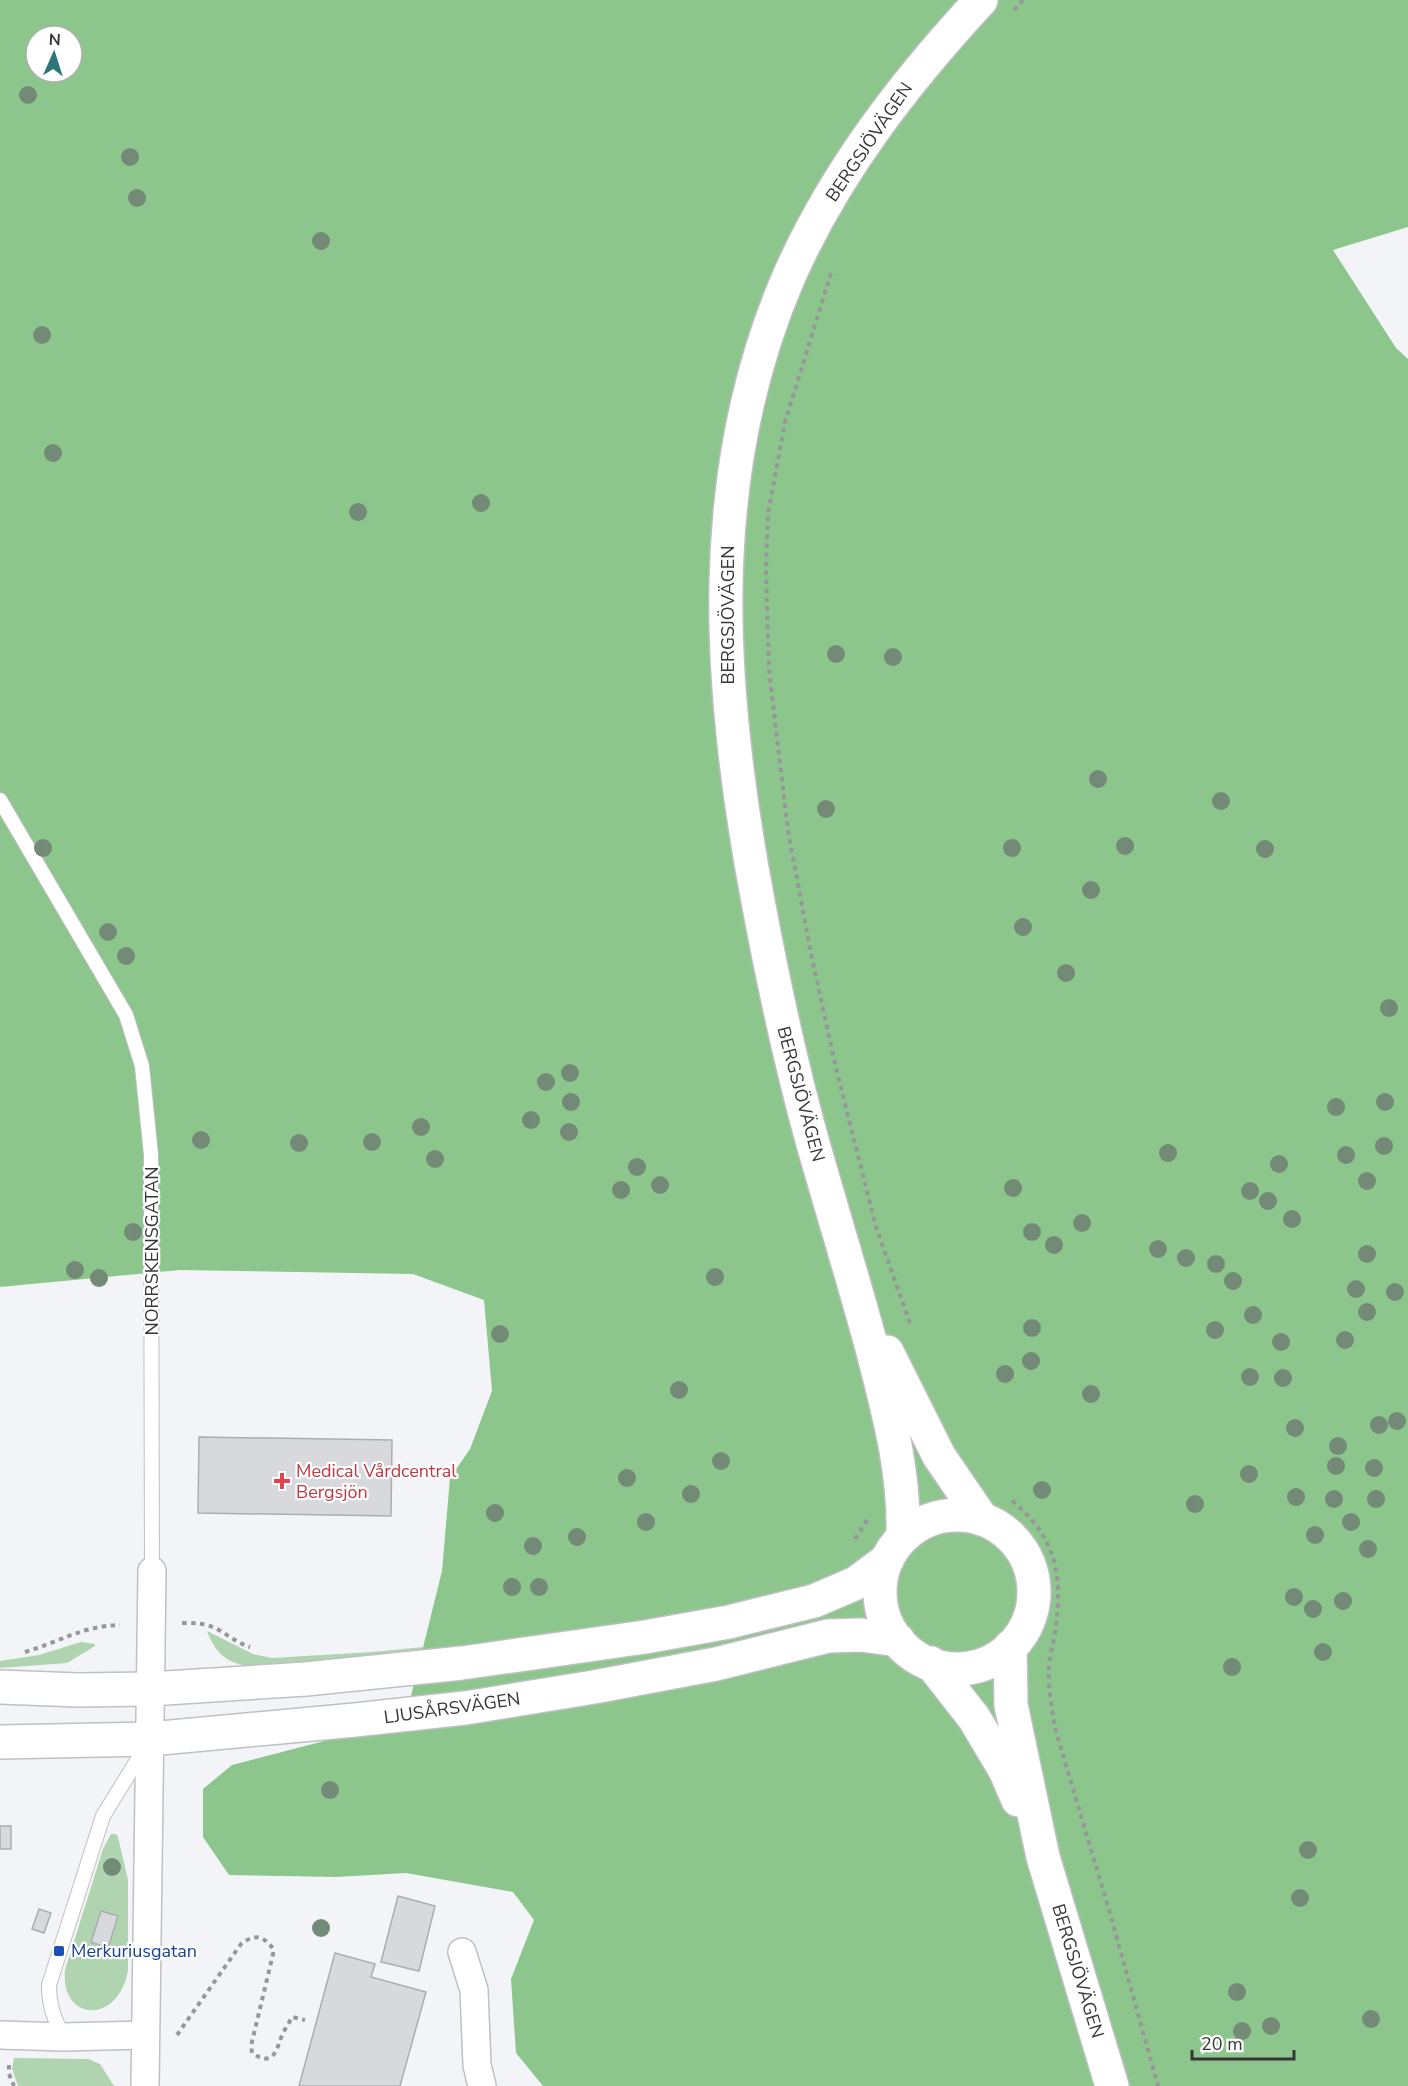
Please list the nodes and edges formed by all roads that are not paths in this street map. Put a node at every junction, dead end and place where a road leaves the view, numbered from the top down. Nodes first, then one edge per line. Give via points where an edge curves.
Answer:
1 (994, 9) edge
2 (0, 800) edge
3 (855, 1285) junction
4 (982, 1519) junction
5 (895, 1549) junction
6 (152, 1571) joint
7 (898, 1641) junction
8 (1010, 1647) junction
9 (931, 1663) junction
10 (0, 1687) edge
11 (150, 1689) junction
12 (150, 1739) junction
13 (0, 1742) edge
14 (1043, 1857) junction
15 (462, 1952) dead end
16 (0, 2035) edge
17 (64, 2037) junction
18 (144, 2041) junction
19 (145, 2086) edge
20 (482, 2086) edge
21 (1112, 2086) edge

1 - 3 main road, BERGSJÖVÄGEN via 926,62 872,131 798,257 759,362 741,440 728,532 726,666 749,855 797,1082
2 - 6 lane, NORRSKENSGATAN via 126,1015 142,1066 151,1155
3 - 4 main road, BERGSJÖVÄGEN via 939,1456
3 - 5 main road, BERGSJÖVÄGEN via 893,1429 904,1505
4 - 5 main road, BERGSJÖVÄGEN via 940,1517 920,1524
4 - 8 main road, BERGSJÖVÄGEN via 1017,1544 1032,1575 1032,1611
5 - 7 main road, BERGSJÖVÄGEN via 880,1587 884,1616
5 - 11 main road via 856,1583 814,1601 729,1622 462,1663
6 - 11 street, NORRSKENSGATAN
7 - 9 main road, BERGSJÖVÄGEN
7 - 12 main road, LJUSÅRSVÄGEN via 861,1635 828,1636 717,1664 465,1708
8 - 9 main road, BERGSJÖVÄGEN via 973,1667
8 - 14 main road, BERGSJÖVÄGEN via 1011,1706
9 - 14 main road, BERGSJÖVÄGEN via 990,1744
10 - 11 main road
11 - 12 street, NORRSKENSGATAN
12 - 13 main road, LJUSÅRSVÄGEN
12 - 17 lane via 103,1816 49,1985 53,2018
12 - 18 street
14 - 21 main road, BERGSJÖVÄGEN
15 - 20 street via 474,1990 477,2065
16 - 17 street
17 - 18 street
18 - 19 street

